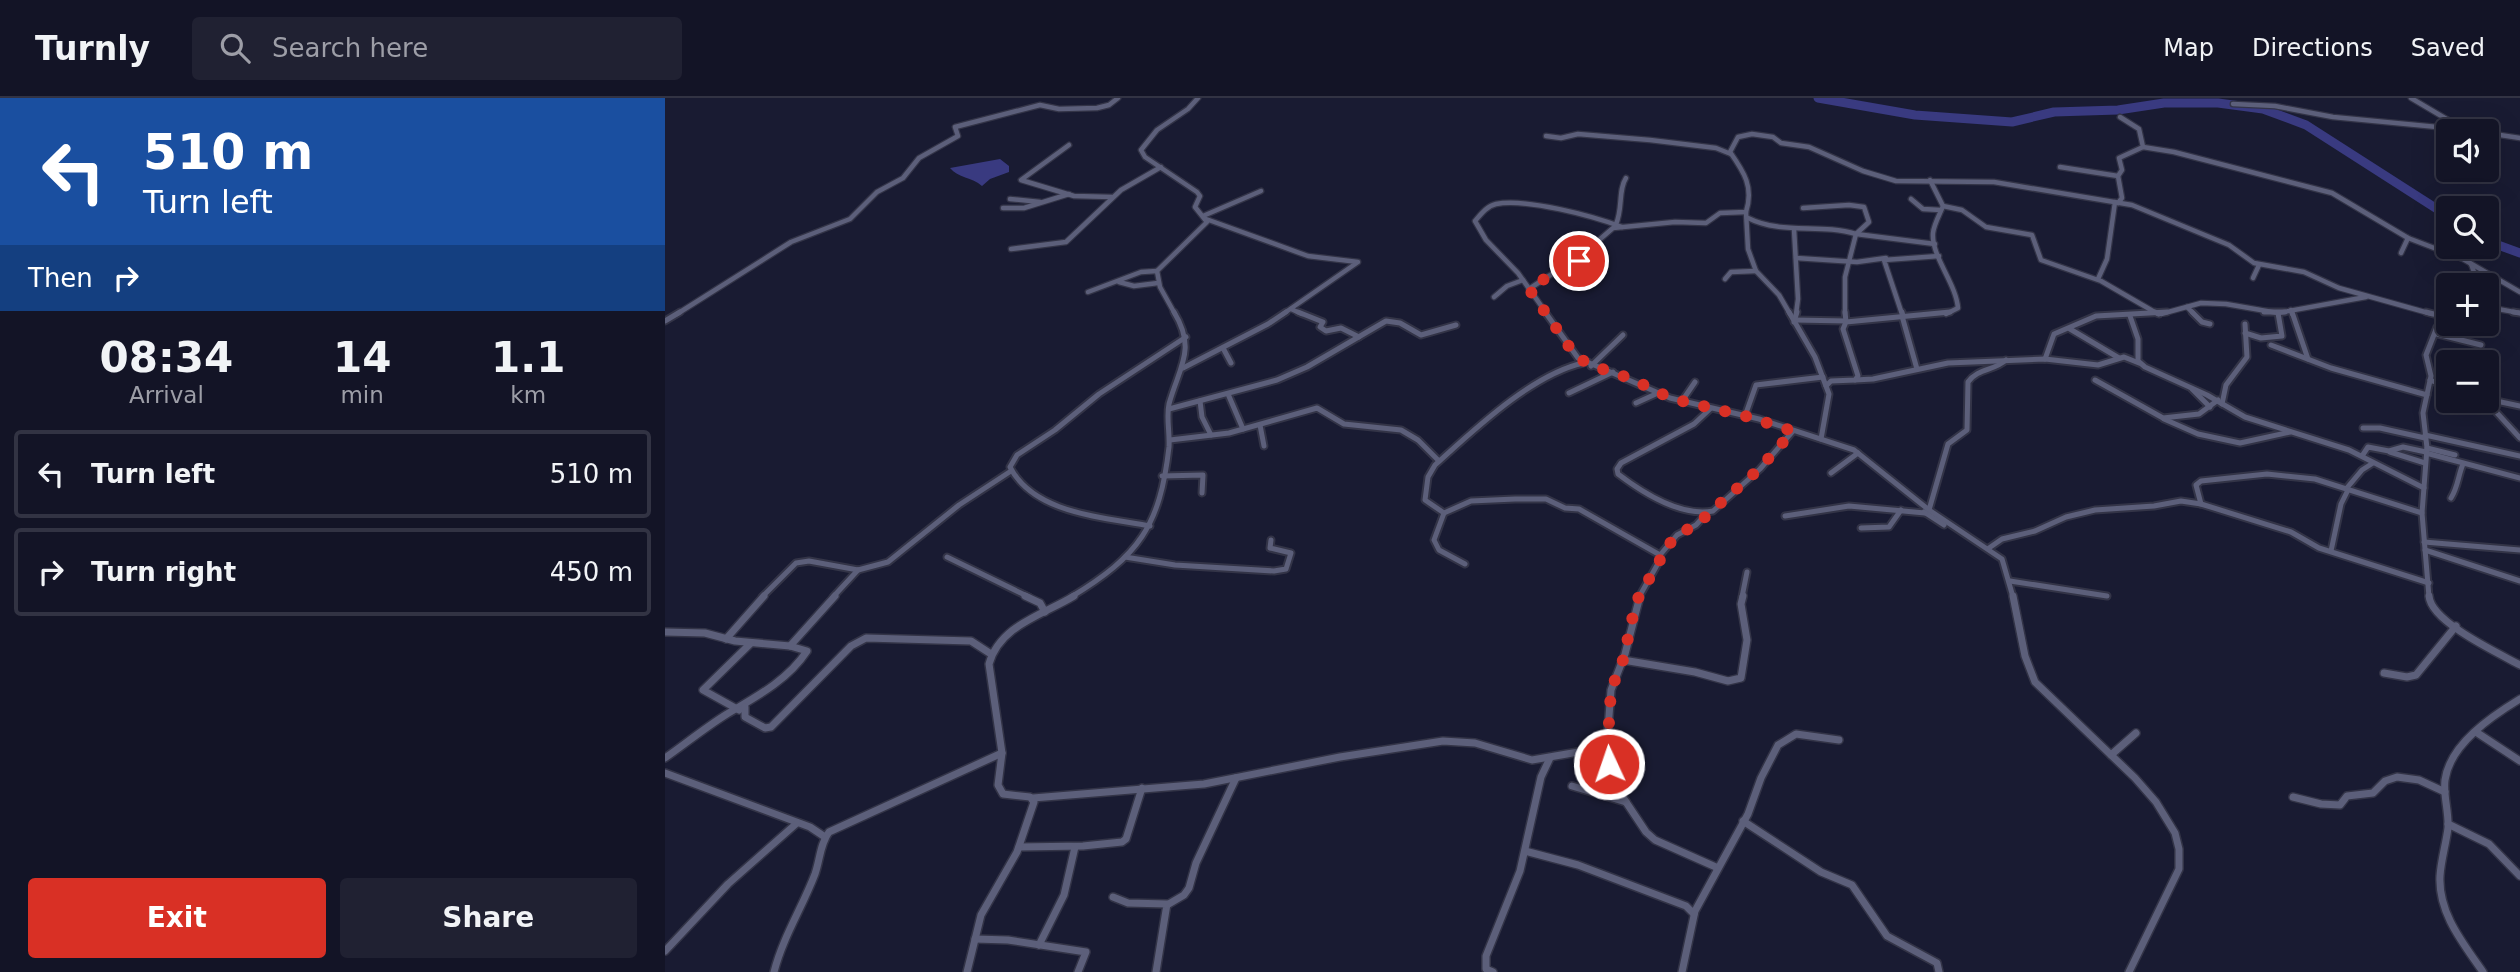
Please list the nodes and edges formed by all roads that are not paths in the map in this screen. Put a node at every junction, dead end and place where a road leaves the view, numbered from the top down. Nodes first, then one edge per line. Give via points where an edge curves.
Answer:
1 (1118, 98) edge
2 (1198, 98) edge
3 (2411, 98) edge
4 (2233, 104) dead end
5 (2120, 117) dead end
6 (2446, 119) edge
7 (2436, 127) edge
8 (2499, 135) edge
9 (1546, 136) dead end
10 (2520, 138) edge
11 (1069, 145) dead end
12 (2143, 147) junction
13 (1731, 154) junction
14 (1161, 167) junction
15 (2060, 167) dead end
16 (2118, 176) junction
17 (1626, 178) dead end
18 (1930, 180) junction
19 (1114, 186) dead end
20 (1123, 188) junction
21 (1261, 191) dead end
22 (1069, 194) junction
23 (1112, 197) junction
24 (1010, 199) dead end
25 (1911, 199) dead end
26 (1042, 202) junction
27 (2116, 202) junction
28 (1003, 208) dead end
29 (1804, 208) dead end
30 (1942, 208) junction
31 (1747, 215) junction
32 (1205, 217) junction
33 (1619, 226) junction
34 (1794, 229) junction
35 (1856, 234) junction
36 (2408, 238) junction
37 (1935, 244) junction
38 (1011, 249) dead end
39 (2401, 253) dead end
40 (1939, 256) junction
41 (1576, 258) junction
42 (1796, 258) junction
43 (1886, 258) junction
44 (1846, 261) junction
45 (1605, 264) dead end
46 (2471, 264) junction
47 (2259, 265) junction
48 (1157, 271) junction
49 (1756, 271) junction
50 (2473, 273) edge
51 (2253, 278) dead end
52 (1725, 279) dead end
53 (2098, 279) junction
54 (1523, 280) junction
55 (1119, 282) junction
56 (1158, 282) junction
57 (1529, 289) junction
58 (1088, 292) dead end
59 (2520, 292) edge
60 (1494, 297) dead end
61 (2375, 298) junction
62 (2187, 307) junction
63 (1291, 309) junction
64 (2499, 309) edge
65 (2291, 310) junction
66 (2278, 313) junction
67 (2436, 313) edge
68 (2520, 313) edge
69 (2159, 314) junction
70 (1903, 316) junction
71 (2130, 316) junction
72 (665, 321) edge
73 (1795, 321) junction
74 (1846, 322) junction
75 (2210, 324) dead end
76 (2245, 324) dead end
77 (1456, 326) dead end
78 (2070, 329) junction
79 (2245, 333) junction
80 (1623, 335) dead end
81 (2436, 336) edge
82 (2445, 336) edge
83 (1186, 337) junction
84 (1359, 337) junction
85 (2271, 345) dead end
86 (2481, 345) dead end
87 (1223, 348) junction
88 (2137, 356) junction
89 (2119, 358) junction
90 (2128, 358) junction
91 (2045, 359) junction
92 (2308, 359) junction
93 (2006, 360) junction
94 (1231, 363) dead end
95 (1588, 364) junction
96 (2140, 364) junction
97 (1183, 368) junction
98 (1917, 369) junction
99 (1613, 372) junction
100 (1823, 377) junction
101 (1855, 380) junction
102 (2095, 380) dead end
103 (2430, 380) junction
104 (1695, 382) dead end
105 (2436, 382) edge
106 (1826, 386) junction
107 (2190, 386) junction
108 (1569, 393) dead end
109 (1658, 393) junction
110 (1228, 394) junction
111 (2427, 395) junction
112 (1200, 401) junction
113 (1682, 401) junction
114 (2220, 402) junction
115 (2499, 402) edge
116 (1636, 403) dead end
117 (2520, 406) edge
118 (2210, 407) junction
119 (1169, 409) junction
120 (1710, 409) junction
121 (2498, 413) edge
122 (1745, 416) junction
123 (2163, 418) junction
124 (1259, 425) junction
125 (2363, 428) dead end
126 (1243, 429) junction
127 (1793, 431) junction
128 (2292, 432) junction
129 (1212, 435) junction
130 (2425, 436) junction
131 (2520, 438) edge
132 (1821, 439) junction
133 (1170, 440) junction
134 (1264, 446) dead end
135 (2389, 451) junction
136 (2426, 451) junction
137 (1858, 453) junction
138 (2362, 456) junction
139 (2455, 456) dead end
140 (2520, 456) edge
141 (1439, 461) junction
142 (2373, 463) junction
143 (2425, 463) junction
144 (2463, 464) junction
145 (1011, 471) junction
146 (1831, 473) dead end
147 (1162, 476) junction
148 (2520, 478) edge
149 (2424, 488) junction
150 (2347, 489) junction
151 (1202, 493) dead end
152 (2451, 498) dead end
153 (2201, 504) junction
154 (1901, 510) junction
155 (1927, 512) junction
156 (1444, 513) junction
157 (2422, 513) junction
158 (1706, 514) junction
159 (1785, 516) dead end
160 (1150, 526) junction
161 (1861, 528) dead end
162 (1271, 540) dead end
163 (2425, 546) junction
164 (1989, 548) junction
165 (2520, 550) edge
166 (2331, 551) junction
167 (1660, 555) junction
168 (947, 557) dead end
169 (1125, 557) junction
170 (1465, 564) dead end
171 (858, 570) junction
172 (1747, 572) dead end
173 (2010, 581) junction
174 (2520, 581) edge
175 (2429, 583) junction
176 (2107, 596) dead end
177 (1045, 612) junction
178 (2456, 626) junction
179 (665, 632) edge
180 (726, 639) junction
181 (751, 643) junction
182 (790, 646) junction
183 (991, 654) junction
184 (1623, 660) junction
185 (2520, 665) edge
186 (2384, 673) dead end
187 (2520, 699) edge
188 (742, 708) junction
189 (2476, 732) junction
190 (2136, 733) dead end
191 (1839, 740) dead end
192 (1002, 753) junction
193 (1607, 755) junction
194 (2112, 755) junction
195 (665, 758) edge
196 (1551, 758) junction
197 (2520, 761) edge
198 (665, 774) edge
199 (1236, 778) junction
200 (1572, 786) dead end
201 (1142, 788) junction
202 (2445, 793) junction
203 (2293, 797) dead end
204 (1033, 798) junction
205 (1626, 802) junction
206 (1743, 821) junction
207 (797, 823) junction
208 (2448, 824) junction
209 (825, 837) junction
210 (1019, 847) junction
211 (1075, 847) junction
212 (1525, 851) junction
213 (1719, 868) junction
214 (2520, 876) edge
215 (1113, 897) dead end
216 (1167, 905) junction
217 (1694, 914) junction
218 (975, 939) junction
219 (1039, 945) junction
220 (665, 951) edge
221 (774, 972) edge
222 (967, 972) edge
223 (1078, 972) edge
224 (1156, 972) edge
225 (1493, 972) edge
226 (1682, 972) edge
227 (1939, 972) edge
228 (2129, 972) edge
229 (2483, 972) edge

1 - 72 street via 1097,108 1040,105 955,127 958,136 915,159 903,178 877,192 850,219 791,242
2 - 14 street via 1157,130 1141,150 1145,158
3 - 6 street
4 - 7 street
5 - 12 street via 2139,129
8 - 10 street
9 - 13 street via 1650,139
11 - 22 street via 1021,180
12 - 16 street via 2121,155
12 - 36 street via 2332,193
13 - 18 street via 1738,137 1752,134 1818,150 1891,180
13 - 31 street via 1750,183
14 - 20 street
14 - 32 street via 1198,192 1195,207
15 - 16 street
16 - 27 street via 2122,195
17 - 33 street
18 - 27 street via 1994,182
18 - 30 street
19 - 20 street
20 - 23 street
21 - 32 street
22 - 23 street
22 - 26 street
23 - 38 street via 1066,242
24 - 26 street
25 - 30 street via 1923,209
26 - 28 street
27 - 47 street via 2195,229
27 - 53 street via 2107,259
29 - 35 street via 1864,207 1868,222
30 - 37 street via 1933,234
30 - 53 street via 1962,210 1986,227 2032,234 2041,260
31 - 33 street via 1720,213 1706,223
31 - 34 street via 1758,223
31 - 49 street via 1748,249
32 - 48 street via 1204,228
32 - 63 street via 1308,256 1358,262
33 - 41 street
33 - 54 street via 1539,208 1490,206 1476,223
34 - 35 street
34 - 42 street
35 - 37 street
35 - 44 street
36 - 39 street
36 - 46 street
37 - 40 street
40 - 43 street
40 - 70 street via 1957,295 1958,308 1945,314
41 - 45 street via 1586,264
41 - 57 street
42 - 44 street
42 - 73 street
43 - 44 street
43 - 70 street
44 - 74 street
46 - 50 street
46 - 59 street
47 - 51 street
47 - 61 street via 2304,272
48 - 55 street via 1147,270
48 - 56 street
49 - 52 street via 1731,272
49 - 73 street
53 - 69 street
54 - 57 street
54 - 60 street
55 - 56 street via 1134,286
55 - 58 street
56 - 83 street
57 - 95 street via 1575,355
61 - 65 street
61 - 67 street
62 - 66 street via 2212,303
62 - 69 street
62 - 75 street
63 - 84 street via 1323,322 1320,327 1326,331 1341,328
63 - 87 street
64 - 68 street
65 - 66 street
65 - 92 street
66 - 79 street via 2280,337
69 - 71 street
70 - 74 street
70 - 98 street
71 - 78 street via 2096,316
71 - 88 street via 2138,339
73 - 74 street
73 - 100 street
74 - 101 street via 1843,329 1858,374
76 - 79 street
77 - 84 street via 1420,335 1387,320
78 - 89 street
78 - 91 street via 2054,334
79 - 114 street via 2247,357 2227,379
80 - 95 street
81 - 103 street via 2426,355
82 - 86 street
83 - 97 street
83 - 145 street via 1017,455
84 - 110 street via 1269,384
85 - 92 street
87 - 94 street
87 - 97 street
88 - 90 street
88 - 96 street
89 - 90 street
89 - 91 street via 2098,365
90 - 96 street
91 - 93 street
92 - 111 street
93 - 98 street
93 - 155 street via 1977,372 1968,385 1967,430 1948,444
95 - 99 street
95 - 141 street via 1570,364 1549,376
96 - 107 street
97 - 119 street
98 - 101 street
99 - 108 street via 1585,390
99 - 109 street
100 - 106 street
100 - 122 street via 1756,385
101 - 106 street via 1836,380
102 - 123 street
103 - 105 street
103 - 111 street
104 - 113 street
106 - 132 street via 1829,405
107 - 114 street
107 - 118 street
109 - 113 street
109 - 116 street
110 - 112 street
110 - 126 street
111 - 130 street
112 - 119 street
112 - 129 street
113 - 120 street
114 - 118 street
114 - 128 street via 2245,417
115 - 117 street
118 - 123 street via 2199,414
119 - 133 street
120 - 122 street
120 - 158 street via 1694,424 1626,459 1616,469 1644,492
121 - 131 street
122 - 127 street
123 - 128 street via 2198,434 2240,443
124 - 126 street
124 - 134 street
124 - 141 street via 1317,408 1345,424 1401,430
125 - 130 street
126 - 129 street
127 - 132 street
127 - 158 street via 1760,468
128 - 138 street
129 - 133 street
130 - 136 street
130 - 140 street
132 - 137 street
133 - 147 street
135 - 136 street via 2401,447
135 - 138 street via 2368,447
135 - 143 street
136 - 139 street
136 - 143 street
136 - 144 street
137 - 146 street
137 - 155 street
138 - 142 street
141 - 156 street via 1429,475 1425,497 1429,505
142 - 149 street
142 - 150 street via 2361,470
143 - 149 street
144 - 148 street
144 - 152 street
145 - 160 street via 1029,491 1052,503
145 - 171 street via 887,562
147 - 151 street via 1204,475
147 - 160 street
149 - 157 street
150 - 153 street via 2315,480 2242,475 2197,483
150 - 157 street
150 - 166 street
153 - 164 street via 2177,501 2095,510 2002,539
153 - 166 street via 2288,531
154 - 155 street
154 - 159 street via 1850,506
154 - 161 street via 1889,527
155 - 164 street
156 - 167 street via 1476,500 1546,499 1579,509
156 - 170 street via 1433,543
157 - 163 street
158 - 167 street via 1677,535
160 - 169 street
162 - 169 street via 1271,549 1291,552 1286,569 1187,566
163 - 165 street via 2461,542
163 - 174 street
163 - 175 street
164 - 173 street via 2001,559
166 - 175 street
167 - 184 street via 1636,602
168 - 177 street via 1040,603
169 - 177 street
171 - 180 street via 796,563
171 - 182 street
172 - 184 street via 1741,604 1747,640 1741,678 1728,681
173 - 176 street
173 - 194 street via 2035,682
175 - 178 street via 2429,601
177 - 183 street via 1017,626
178 - 185 street
178 - 186 street via 2416,675
179 - 180 street via 705,633
180 - 181 street
181 - 182 street
181 - 188 street via 703,690
182 - 188 street via 807,651 799,663
183 - 188 street via 971,641 866,638 851,646 771,727 745,717
183 - 192 street
184 - 193 street via 1611,690
187 - 189 street
188 - 195 street
189 - 197 street
189 - 202 street via 2451,761
190 - 194 street
191 - 206 street via 1796,734 1782,741
192 - 204 street via 1001,793
192 - 209 street via 845,823
193 - 196 street via 1590,750
193 - 205 street
194 - 228 street via 2162,811 2175,833 2180,857 2179,869
196 - 199 street via 1524,759 1475,743 1443,741
196 - 212 street via 1541,777
198 - 207 street
199 - 201 street
199 - 216 street via 1189,888
200 - 205 street
201 - 204 street
201 - 211 street via 1126,839
202 - 203 street via 2423,782 2393,777 2373,793 2347,796 2340,805
202 - 208 street
204 - 210 street
205 - 213 street via 1655,840
206 - 213 street
206 - 227 street via 1821,872 1852,885 1887,936 1937,963
207 - 209 street
207 - 220 street via 694,918
208 - 214 street via 2489,844
208 - 229 street via 2440,879 2443,900 2450,924
209 - 221 street via 816,871
210 - 211 street
210 - 218 street via 981,915
211 - 219 street via 1064,895
212 - 217 street via 1578,865 1686,906
212 - 225 street via 1486,956 1486,968
213 - 217 street
215 - 216 street via 1128,903
216 - 224 street
217 - 226 street
218 - 219 street
218 - 222 street
219 - 223 street via 1086,952

